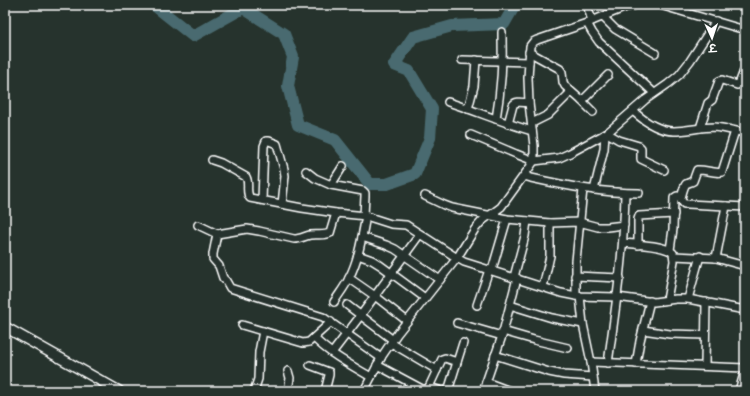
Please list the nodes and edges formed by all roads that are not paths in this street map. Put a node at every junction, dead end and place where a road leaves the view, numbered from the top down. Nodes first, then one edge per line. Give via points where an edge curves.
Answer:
1 (586, 5) edge
2 (636, 5) edge
3 (660, 5) edge
4 (603, 17) junction
5 (716, 21) junction
6 (590, 22) junction
7 (745, 30) edge
8 (502, 32) dead end
9 (529, 52) junction
10 (655, 53) dead end
11 (462, 60) dead end
12 (476, 60) junction
13 (503, 61) junction
14 (528, 62) junction
15 (745, 68) edge
16 (608, 75) dead end
17 (571, 92) junction
18 (654, 93) junction
19 (582, 101) junction
20 (448, 102) dead end
21 (529, 103) junction
22 (468, 109) junction
23 (633, 111) junction
24 (593, 112) dead end
25 (496, 119) junction
26 (532, 123) junction
27 (508, 124) junction
28 (700, 128) junction
29 (532, 131) junction
30 (742, 131) edge
31 (606, 133) junction
32 (471, 135) dead end
33 (212, 160) dead end
34 (534, 161) junction
35 (343, 166) dead end
36 (664, 170) dead end
37 (306, 171) dead end
38 (524, 176) junction
39 (331, 184) junction
40 (584, 189) junction
41 (594, 190) junction
42 (625, 193) junction
43 (639, 193) dead end
44 (426, 196) dead end
45 (681, 197) junction
46 (262, 200) junction
47 (282, 204) junction
48 (726, 206) junction
49 (745, 207) edge
50 (336, 213) junction
51 (674, 214) junction
52 (365, 215) junction
53 (488, 216) junction
54 (507, 219) junction
55 (638, 219) junction
56 (527, 221) junction
57 (579, 222) junction
58 (625, 222) junction
59 (550, 223) junction
60 (198, 224) dead end
61 (217, 234) junction
62 (420, 234) junction
63 (362, 237) junction
64 (623, 243) junction
65 (638, 245) junction
66 (672, 253) junction
67 (358, 255) junction
68 (405, 255) junction
69 (700, 256) junction
70 (457, 258) junction
71 (716, 258) junction
72 (745, 266) edge
73 (490, 270) junction
74 (392, 272) junction
75 (575, 276) junction
76 (349, 278) junction
77 (516, 278) junction
78 (620, 278) junction
79 (440, 280) junction
80 (543, 287) junction
81 (375, 296) junction
82 (578, 296) junction
83 (617, 297) junction
84 (425, 298) junction
85 (688, 299) junction
86 (667, 300) junction
87 (650, 301) junction
88 (334, 302) dead end
89 (706, 302) junction
90 (347, 305) dead end
91 (477, 305) dead end
92 (510, 305) junction
93 (745, 310) edge
94 (361, 315) junction
95 (407, 321) junction
96 (331, 322) junction
97 (457, 323) dead end
98 (583, 324) junction
99 (242, 325) dead end
100 (5, 327) edge
101 (643, 330) junction
102 (263, 331) junction
103 (502, 333) junction
104 (346, 334) junction
105 (705, 334) junction
106 (314, 338) junction
107 (392, 342) junction
108 (463, 343) dead end
109 (568, 348) dead end
110 (332, 353) junction
111 (495, 355) junction
112 (381, 358) junction
113 (457, 362) junction
114 (591, 362) junction
115 (608, 363) junction
116 (636, 364) junction
117 (310, 365) dead end
118 (377, 365) junction
119 (705, 366) junction
120 (745, 368) edge
121 (437, 370) junction
122 (288, 372) dead end
123 (745, 374) edge
124 (371, 377) junction
125 (593, 377) junction
126 (486, 382) junction
127 (412, 383) junction
128 (429, 387) junction
129 (119, 391) edge
130 (254, 391) edge
131 (288, 391) edge
132 (325, 391) edge
133 (364, 391) edge
134 (408, 391) edge
135 (442, 391) edge
136 (448, 391) edge
137 (483, 391) edge
138 (510, 391) edge
139 (595, 391) edge
140 (740, 391) edge

1 - 6 street
2 - 4 street
3 - 5 street
4 - 6 street
4 - 10 street via 614,29
5 - 7 street
5 - 18 street via 679,75
6 - 9 street via 537,40 530,46
6 - 18 street via 592,32 599,42
8 - 13 street
9 - 14 street
9 - 17 street via 560,69 563,82
11 - 12 street
12 - 13 street
12 - 22 street via 474,86
13 - 14 street
13 - 25 street
14 - 21 street
15 - 28 street via 739,84 719,81
16 - 19 street
17 - 19 street
17 - 26 street via 548,115
18 - 23 street
19 - 24 street
20 - 22 street
21 - 26 street
21 - 27 street via 514,103
22 - 25 street
23 - 28 street via 643,120 665,130
23 - 31 street
25 - 27 street
26 - 29 street
27 - 29 street
28 - 30 street
29 - 34 street
30 - 45 street via 722,172 697,170 692,182 686,184
31 - 34 street via 559,158
31 - 36 street via 639,146 641,159
31 - 41 street
32 - 34 street
33 - 46 street via 246,177 248,196
34 - 38 street
35 - 39 street
37 - 39 street via 315,178
38 - 40 street
38 - 53 street via 500,207
39 - 52 street via 365,193
40 - 41 street
40 - 57 street
41 - 42 street
42 - 43 street
42 - 58 street
44 - 53 street via 452,208
45 - 48 street via 684,204
45 - 51 street via 674,198
46 - 47 street
46 - 47 street via 264,146 266,141 269,141 277,144 284,169
47 - 50 street
48 - 49 street
48 - 71 street
50 - 52 street
50 - 61 street via 330,233 308,235 300,239 247,229
51 - 55 street via 639,216
51 - 66 street
52 - 62 street via 391,224 406,225
52 - 63 street
53 - 54 street
53 - 70 street via 475,229
54 - 56 street
54 - 73 street
55 - 58 street
55 - 65 street
56 - 59 street
56 - 77 street
57 - 58 street via 607,227
57 - 59 street
57 - 75 street
58 - 64 street
59 - 80 street via 550,256
60 - 61 street
61 - 96 street via 213,259 230,288 316,314
62 - 68 street
62 - 70 street
63 - 67 street
63 - 68 street
64 - 65 street
64 - 78 street
65 - 66 street
66 - 69 street
66 - 86 street
67 - 74 street
67 - 76 street
68 - 74 street
68 - 79 street
69 - 71 street
69 - 85 street
70 - 73 street
70 - 79 street
71 - 72 street
73 - 77 street
73 - 91 street
74 - 81 street
74 - 84 street
75 - 78 street
75 - 82 street
76 - 81 street
76 - 88 street
77 - 80 street
77 - 92 street
78 - 83 street
79 - 84 street
80 - 82 street
81 - 94 street
81 - 95 street
82 - 83 street
82 - 98 street
83 - 87 street
83 - 115 street
84 - 95 street
85 - 86 street
85 - 89 street
86 - 87 street
87 - 101 street
89 - 93 street
89 - 105 street
90 - 94 street
92 - 98 street via 552,318
92 - 103 street
94 - 104 street
94 - 107 street
95 - 107 street
96 - 104 street
96 - 106 street
97 - 103 street
98 - 114 street
99 - 102 street
100 - 129 street
101 - 105 street via 670,334
101 - 116 street
102 - 106 street via 303,343
102 - 130 street via 258,379
103 - 109 street
103 - 111 street
104 - 110 street
104 - 112 street
105 - 119 street
106 - 110 street
107 - 112 street
107 - 121 street
108 - 113 street
110 - 124 street
111 - 125 street via 549,372
111 - 126 street
112 - 118 street
113 - 121 street via 444,358
113 - 136 street
114 - 115 street
114 - 125 street
115 - 116 street
116 - 119 street
117 - 132 street via 329,372
118 - 124 street
118 - 127 street
119 - 120 street
121 - 128 street
122 - 131 street
123 - 140 street
124 - 133 street
125 - 139 street
126 - 137 street
126 - 138 street
127 - 128 street via 425,390
127 - 134 street
128 - 135 street

